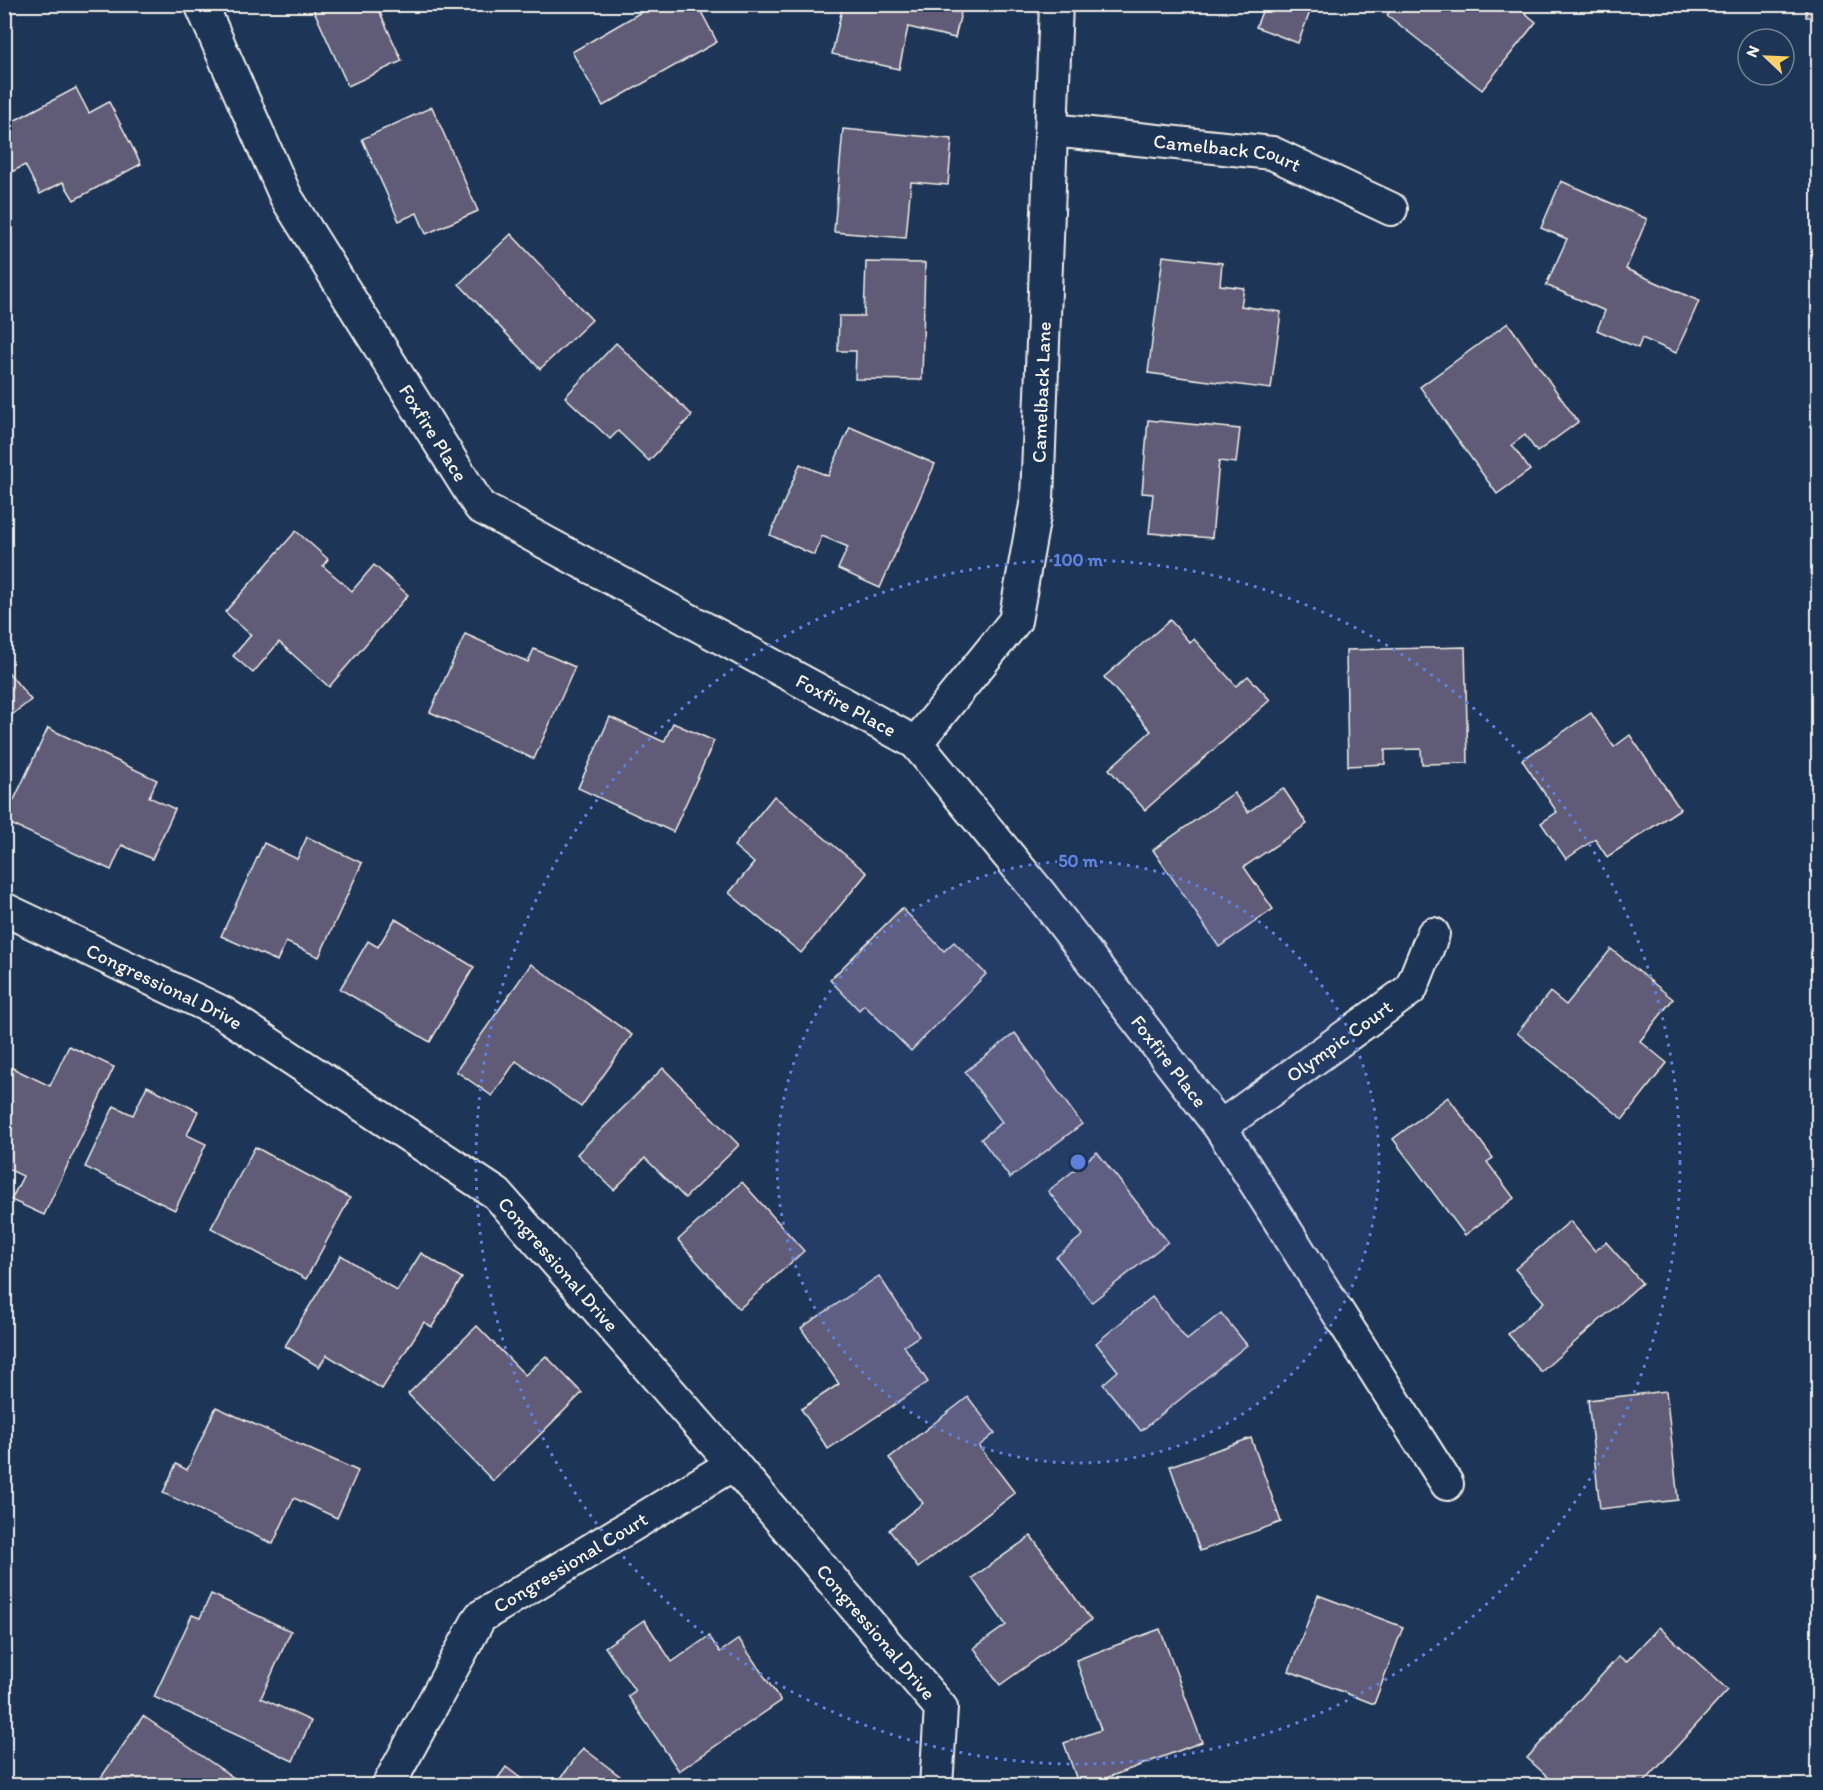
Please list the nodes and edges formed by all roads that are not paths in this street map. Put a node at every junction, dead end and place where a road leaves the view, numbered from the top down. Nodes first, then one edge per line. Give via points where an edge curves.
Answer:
1 (201, 4) edge
2 (1056, 4) edge
3 (1052, 130) junction
4 (1391, 209) dead end
5 (916, 743) junction
6 (4, 909) edge
7 (1433, 934) dead end
8 (1220, 1127) junction
9 (733, 1464) junction
10 (1447, 1484) dead end
11 (388, 1785) edge
12 (936, 1785) edge

1 - 5 street, Foxfire Place via 286,196 480,507
2 - 3 street, Camelback Lane
3 - 4 street, Camelback Court via 1272,153
3 - 5 street, Camelback Lane via 1037,499 1015,621
5 - 8 street, Foxfire Place via 1041,895
6 - 9 street, Congressional Drive via 223,1013 497,1194
7 - 8 street, Olympic Court via 1412,989
8 - 10 street, Foxfire Place
9 - 11 street, Congressional Court via 480,1617
9 - 12 street, Congressional Drive via 940,1708

